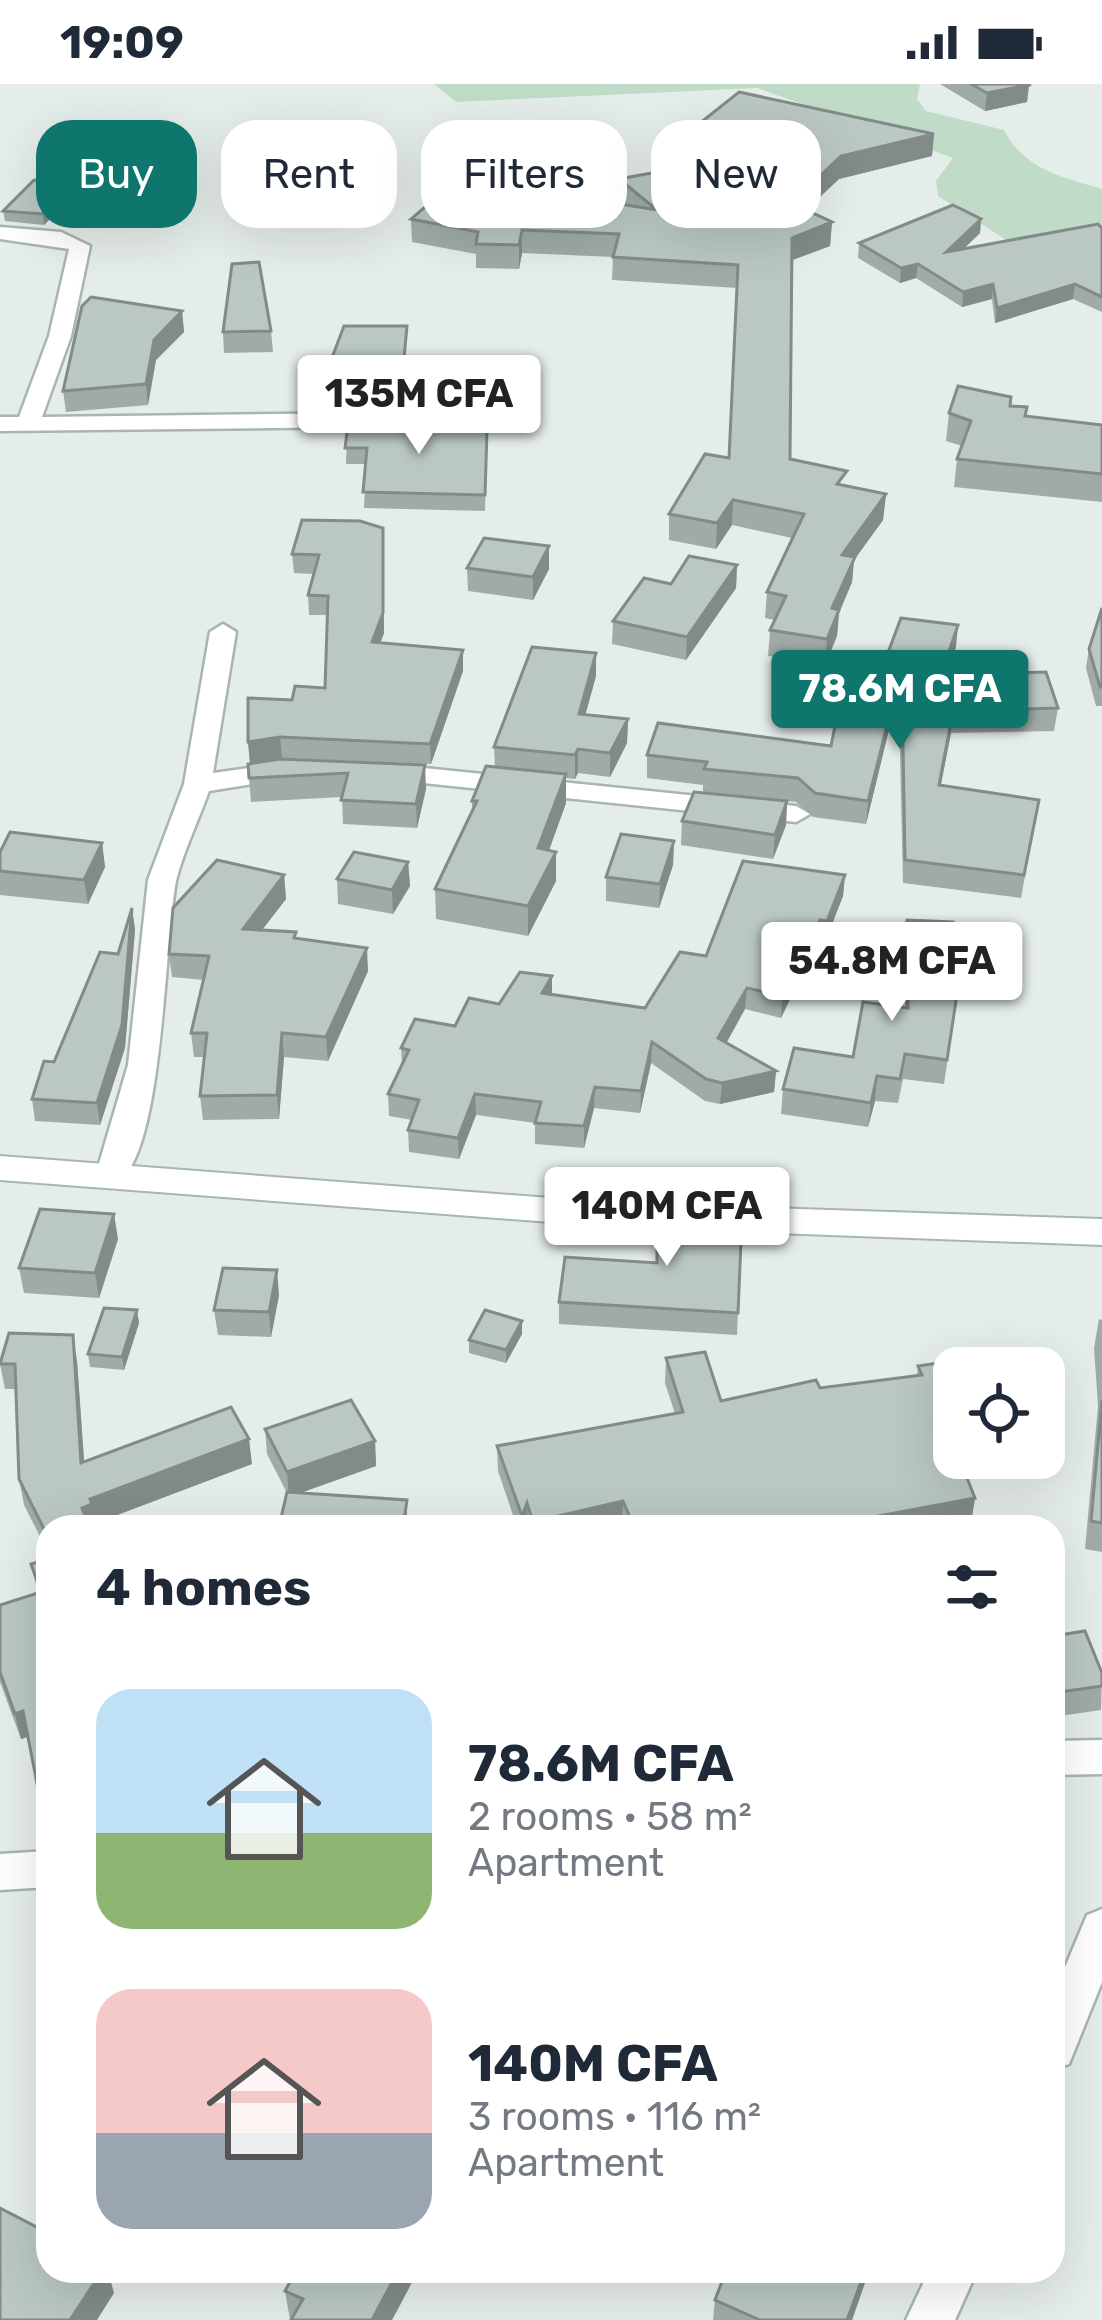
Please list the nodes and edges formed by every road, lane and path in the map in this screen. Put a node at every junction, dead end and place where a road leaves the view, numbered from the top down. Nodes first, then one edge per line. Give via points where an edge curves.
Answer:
1 (0, 233) edge
2 (395, 420) edge
3 (0, 424) edge
4 (28, 424) junction
5 (223, 632) dead end
6 (198, 784) junction
7 (796, 814) dead end
8 (0, 1168) edge
9 (112, 1174) junction
10 (1102, 1232) edge
11 (1102, 1757) edge
12 (1065, 1758) edge
13 (36, 1870) edge
14 (0, 1872) edge
15 (1102, 1928) edge
16 (1065, 2020) edge
17 (947, 2283) edge
18 (930, 2320) edge

1 - 4 street via 80,246
2 - 4 street
3 - 4 street
5 - 6 street
6 - 7 street via 282,770 339,771
6 - 9 street via 162,880 144,1065
8 - 9 main road
9 - 10 main road via 615,1215
11 - 12 street
13 - 14 street
15 - 16 street
17 - 18 street

